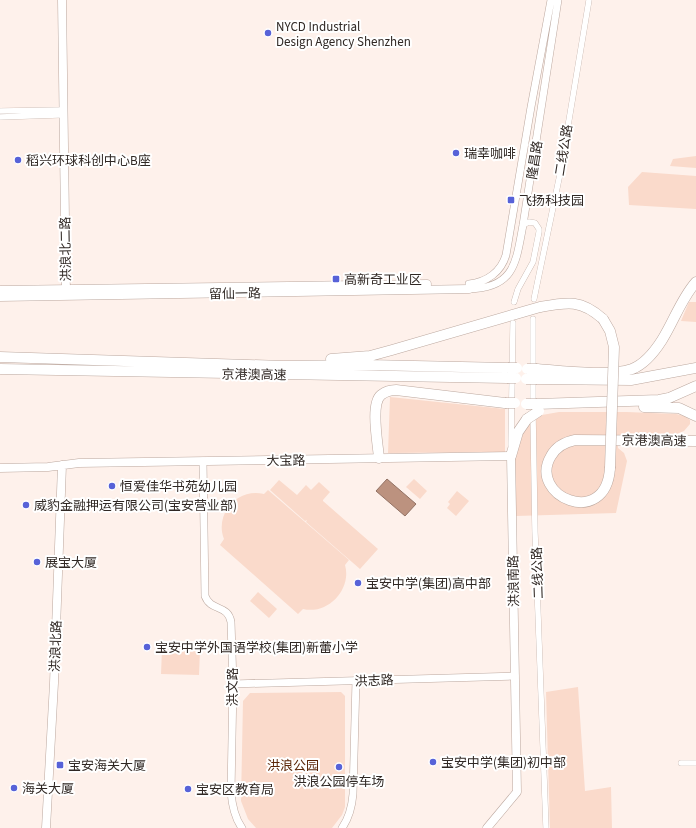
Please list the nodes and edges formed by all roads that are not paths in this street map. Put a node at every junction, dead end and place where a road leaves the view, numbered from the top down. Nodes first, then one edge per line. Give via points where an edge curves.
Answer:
1 (57, 0) edge
2 (62, 0) edge
3 (551, 0) edge
4 (558, 0) edge
5 (589, 0) edge
6 (0, 111) edge
7 (60, 113) junction
8 (0, 117) edge
9 (523, 226) junction
10 (62, 271) junction
11 (696, 282) edge
12 (469, 286) junction
13 (0, 290) edge
14 (44, 290) junction
15 (64, 292) junction
16 (0, 297) edge
17 (534, 299) dead end
18 (514, 302) dead end
19 (533, 318) dead end
20 (513, 323) dead end
21 (0, 357) edge
22 (247, 364) junction
23 (696, 368) edge
24 (0, 369) edge
25 (517, 373) junction
26 (537, 374) junction
27 (696, 386) edge
28 (538, 407) junction
29 (696, 416) edge
30 (696, 441) edge
31 (511, 456) junction
32 (379, 458) junction
33 (203, 461) junction
34 (0, 464) edge
35 (62, 465) junction
36 (0, 468) edge
37 (515, 676) junction
38 (356, 680) junction
39 (233, 684) junction
40 (681, 763) dead end
41 (696, 763) edge
42 (46, 828) edge
43 (241, 828) edge
44 (342, 828) edge
45 (487, 828) edge
46 (546, 828) edge

1 - 7 main road, 洪浪北二路
2 - 7 main road, 洪浪北二路
3 - 12 street, 隆昌路 via 506,255 502,265 492,276
4 - 9 street, 隆昌路
5 - 17 street, 二线公路 via 560,174
6 - 7 street
7 - 8 street
7 - 10 main road, 洪浪北二路
7 - 15 main road, 洪浪北二路
9 - 12 street, 隆昌路 via 512,271 502,280 489,286
9 - 18 street via 529,222 534,223 539,232 533,262 518,288
10 - 14 main road via 58,283
10 - 15 main road, 洪浪北二路
11 - 26 highway via 662,340 639,365 627,370
12 - 15 main road, 留仙一路
13 - 14 main road, 留仙一路
14 - 15 main road, 留仙一路
15 - 16 main road, 留仙一路
19 - 46 street, 二线公路 via 534,472
20 - 31 street, 洪浪南路
21 - 22 highway, 京港澳高速
22 - 25 highway, 京港澳高速 via 368,365
22 - 30 highway, 京港澳高速, bridge via 370,356 540,307 575,304 590,309 603,319 610,331 614,348 610,468 608,481 602,492 592,500 568,501 559,495 550,484 547,473 548,463 554,452 563,444 575,440
23 - 26 highway via 631,380
24 - 25 highway, 京港澳高速
25 - 26 highway, bridge
27 - 28 highway via 659,400
28 - 29 highway via 679,408
28 - 31 highway, bridge via 518,432
28 - 32 highway, bridge via 388,391 380,395 376,403
31 - 32 main road, 大宝路
31 - 37 main road, 洪浪南路
32 - 33 main road, 大宝路
33 - 35 main road, 大宝路
33 - 39 street, 洪文路 via 205,596 209,604 226,611 231,618
34 - 35 main road, 大宝路
35 - 36 main road, 大宝路
35 - 42 main road, 洪浪北路
37 - 38 street, 洪志路
37 - 45 main road, 洪浪南路 via 517,792
38 - 39 street, 洪志路
38 - 44 street via 352,805
39 - 43 street, 洪文路 via 231,803
40 - 41 street

